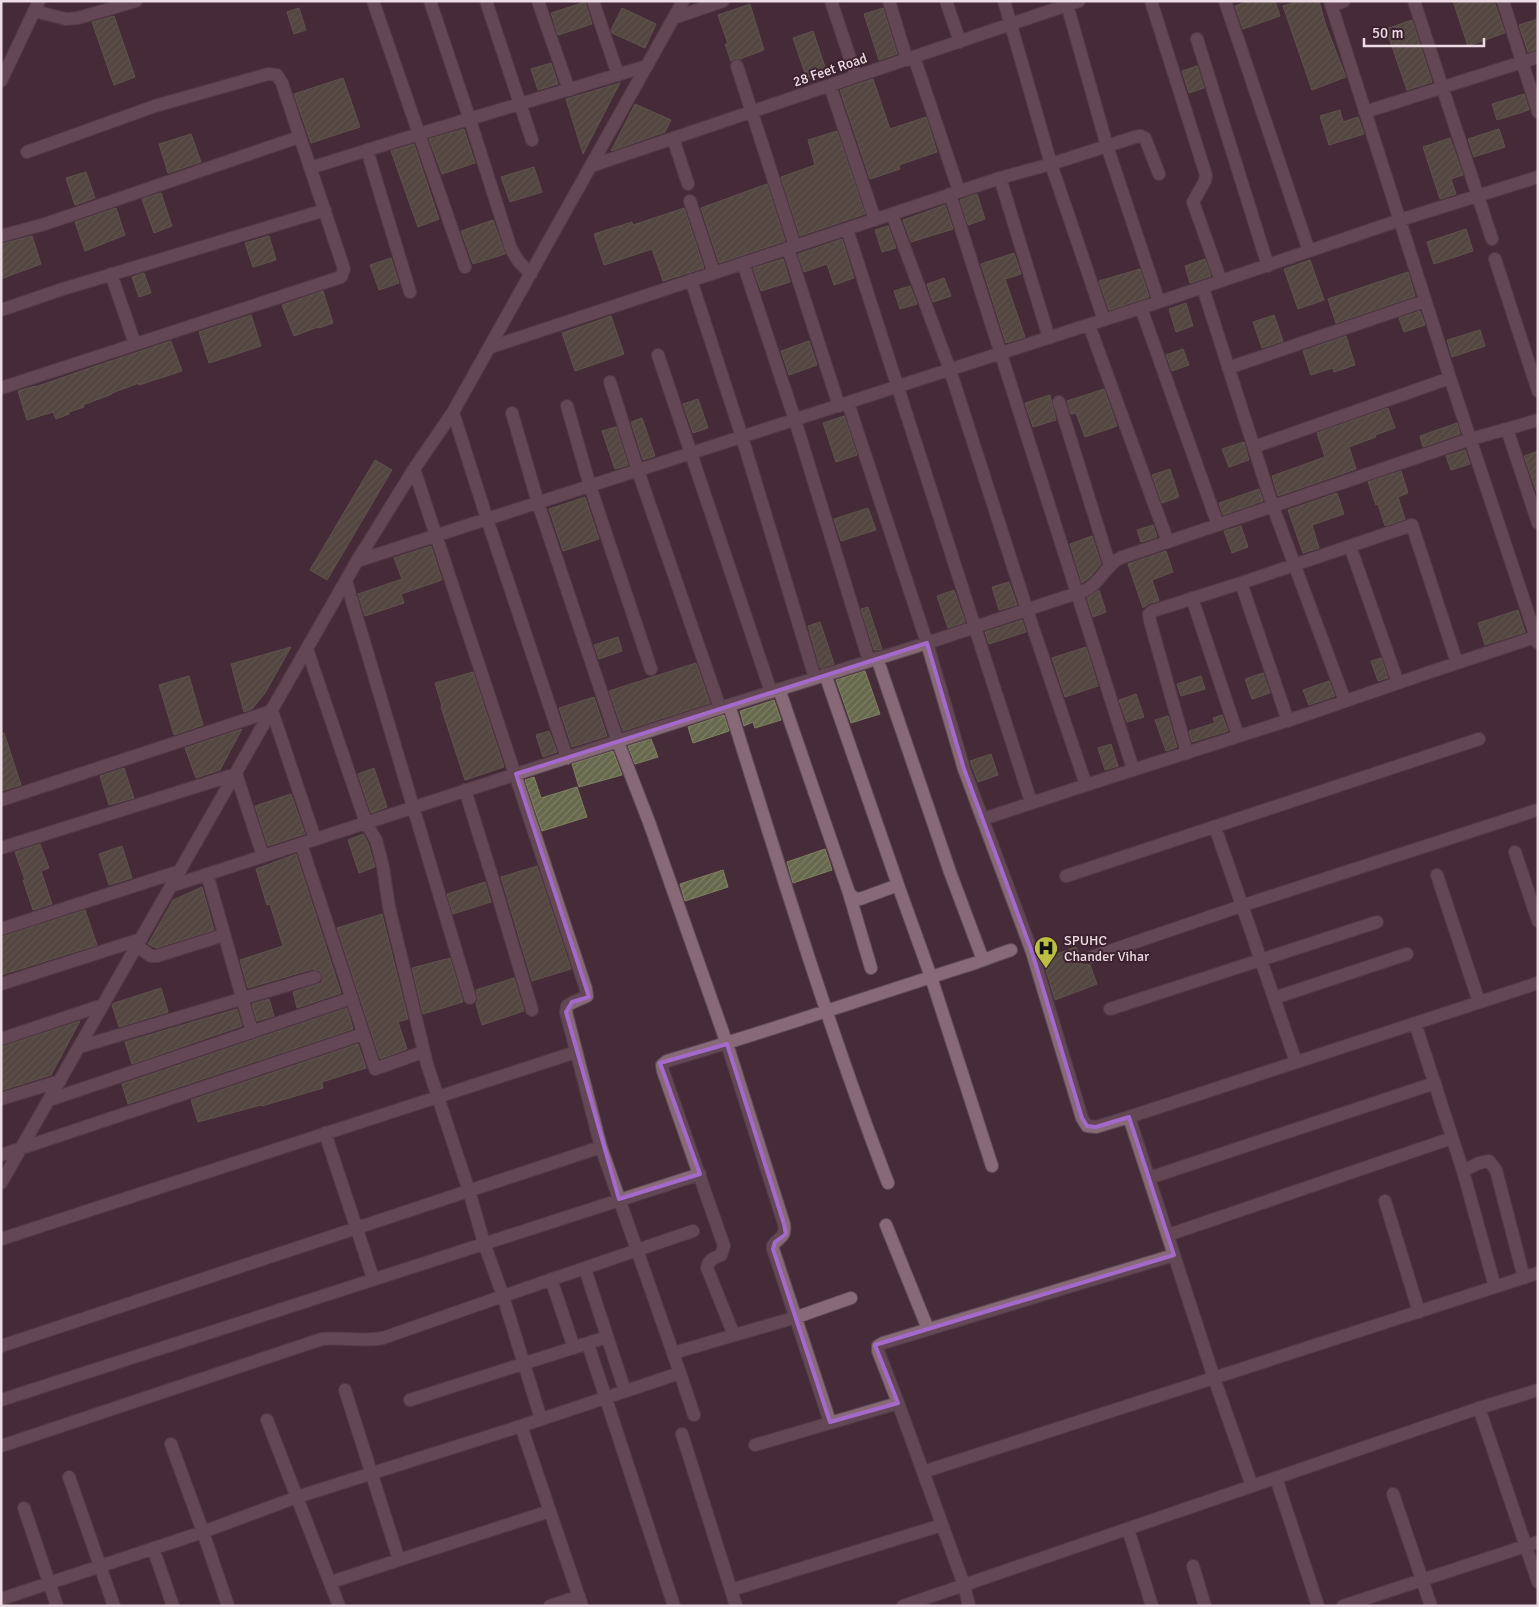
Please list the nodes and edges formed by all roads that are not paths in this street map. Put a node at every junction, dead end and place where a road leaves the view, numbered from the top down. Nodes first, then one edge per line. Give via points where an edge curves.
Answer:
1 (136, 1) edge
2 (373, 1) edge
3 (430, 1) edge
4 (486, 1) edge
5 (538, 1) edge
6 (593, 1) edge
7 (683, 1) edge
8 (723, 1) edge
9 (831, 1) edge
10 (889, 1) edge
11 (946, 1) edge
12 (1004, 1) edge
13 (1151, 1) edge
14 (1225, 1) edge
15 (1344, 1) edge
16 (1414, 1) edge
17 (1502, 1) edge
18 (1070, 2) edge
19 (1331, 3) edge
20 (37, 6) edge
21 (674, 18) junction
22 (1011, 25) junction
23 (1198, 39) dead end
24 (960, 42) junction
25 (1538, 57) edge
26 (911, 59) junction
27 (1522, 62) junction
28 (647, 66) junction
29 (737, 66) dead end
30 (618, 75) junction
31 (856, 76) junction
32 (1, 81) edge
33 (830, 86) junction
34 (1442, 88) junction
35 (569, 90) junction
36 (520, 104) junction
37 (753, 112) junction
38 (1365, 112) junction
39 (1538, 112) edge
40 (470, 120) junction
41 (419, 134) junction
42 (299, 137) junction
43 (673, 138) junction
44 (532, 140) dead end
45 (1107, 146) junction
46 (367, 150) junction
47 (27, 152) dead end
48 (1051, 164) junction
49 (592, 166) junction
50 (310, 168) junction
51 (1159, 174) dead end
52 (1538, 177) edge
53 (1000, 178) junction
54 (688, 184) dead end
55 (955, 193) junction
56 (1478, 196) junction
57 (690, 201) dead end
58 (325, 210) junction
59 (892, 214) junction
60 (875, 220) junction
61 (1400, 220) junction
62 (847, 229) junction
63 (1, 236) edge
64 (1492, 239) dead end
65 (792, 247) junction
66 (1309, 251) junction
67 (1495, 259) dead end
68 (743, 263) junction
69 (1268, 266) junction
70 (465, 267) dead end
71 (714, 273) junction
72 (111, 274) junction
73 (531, 274) junction
74 (691, 280) junction
75 (1221, 281) junction
76 (1203, 288) junction
77 (410, 292) dead end
78 (1425, 301) junction
79 (1159, 302) junction
80 (1141, 308) junction
81 (1, 310) edge
82 (1104, 320) junction
83 (1089, 325) junction
84 (1049, 338) junction
85 (135, 344) junction
86 (491, 347) junction
87 (1000, 354) junction
88 (658, 356) dead end
89 (1228, 368) junction
90 (950, 370) junction
91 (1450, 378) junction
92 (610, 382) dead end
93 (898, 387) junction
94 (1, 388) edge
95 (1538, 390) edge
96 (1059, 402) dead end
97 (843, 404) junction
98 (567, 406) dead end
99 (453, 412) junction
100 (512, 413) dead end
101 (795, 420) junction
102 (1538, 420) edge
103 (1507, 429) junction
104 (742, 437) junction
105 (1471, 439) junction
106 (1254, 447) junction
107 (691, 454) junction
108 (414, 468) junction
109 (638, 471) junction
110 (590, 486) junction
111 (538, 503) junction
112 (1273, 507) junction
113 (487, 520) junction
114 (1538, 523) edge
115 (1218, 525) junction
116 (437, 536) junction
117 (1168, 542) junction
118 (1350, 546) junction
119 (357, 561) junction
120 (1294, 565) junction
121 (1110, 566) junction
122 (346, 581) junction
123 (1241, 583) junction
124 (1076, 593) junction
125 (1192, 598) junction
126 (1027, 610) junction
127 (975, 626) junction
128 (1537, 639) edge
129 (927, 644) junction
130 (307, 649) junction
131 (873, 659) junction
132 (1457, 663) junction
133 (651, 669) dead end
134 (820, 676) junction
135 (1398, 683) junction
136 (775, 691) junction
137 (1345, 701) junction
138 (724, 707) junction
139 (272, 711) junction
140 (1288, 720) junction
141 (1238, 736) junction
142 (1479, 738) dead end
143 (618, 742) junction
144 (1187, 753) junction
145 (567, 758) junction
146 (1133, 770) junction
147 (236, 774) junction
148 (516, 774) junction
149 (1086, 785) junction
150 (465, 790) junction
151 (1, 800) edge
152 (1032, 802) junction
153 (414, 807) junction
154 (1537, 810) edge
155 (983, 819) junction
156 (366, 823) junction
157 (1215, 827) junction
158 (315, 839) junction
159 (301, 844) junction
160 (1, 848) edge
161 (1515, 852) dead end
162 (263, 856) junction
163 (180, 871) junction
164 (207, 874) junction
165 (1437, 875) dead end
166 (1066, 876) dead end
167 (898, 885) junction
168 (171, 886) junction
169 (849, 893) junction
170 (1242, 905) junction
171 (1538, 921) edge
172 (1377, 922) dead end
173 (1, 929) edge
174 (224, 935) junction
175 (139, 942) junction
176 (1011, 950) dead end
177 (1407, 954) dead end
178 (1092, 957) dead end
179 (983, 960) junction
180 (1261, 961) junction
181 (872, 968) dead end
182 (315, 977) dead end
183 (930, 977) junction
184 (1538, 983) edge
185 (1, 984) edge
186 (352, 998) junction
187 (470, 998) dead end
188 (1274, 998) junction
189 (242, 999) junction
190 (1479, 1002) junction
191 (103, 1005) junction
192 (1110, 1009) dead end
193 (532, 1010) dead end
194 (827, 1011) junction
195 (1415, 1023) junction
196 (252, 1032) junction
197 (364, 1034) junction
198 (1, 1039) edge
199 (726, 1044) junction
200 (79, 1047) junction
201 (423, 1052) junction
202 (576, 1052) junction
203 (1296, 1062) junction
204 (60, 1081) junction
205 (1435, 1083) junction
206 (438, 1096) junction
207 (1, 1100) edge
208 (49, 1100) junction
209 (1129, 1117) junction
210 (324, 1133) junction
211 (1452, 1138) junction
212 (601, 1147) junction
213 (21, 1149) junction
214 (1, 1155) edge
215 (992, 1166) dead end
216 (1463, 1171) junction
217 (700, 1174) junction
218 (1149, 1178) junction
219 (1, 1183) edge
220 (888, 1183) dead end
221 (469, 1191) junction
222 (619, 1199) junction
223 (1385, 1202) dead end
224 (886, 1225) dead end
225 (356, 1228) junction
226 (693, 1231) dead end
227 (1168, 1235) junction
228 (1, 1239) edge
229 (484, 1243) junction
230 (637, 1250) junction
231 (1174, 1255) junction
232 (584, 1268) junction
233 (1538, 1273) edge
234 (372, 1278) junction
235 (1524, 1278) junction
236 (551, 1280) junction
237 (1495, 1287) junction
238 (503, 1296) junction
239 (851, 1298) dead end
240 (1419, 1312) junction
241 (797, 1317) junction
242 (928, 1329) junction
243 (734, 1335) junction
244 (607, 1337) junction
245 (588, 1344) junction
246 (1, 1346) edge
247 (574, 1348) junction
248 (673, 1353) junction
249 (524, 1363) junction
250 (680, 1373) junction
251 (1214, 1378) junction
252 (345, 1390) dead end
253 (1538, 1390) edge
254 (625, 1391) junction
255 (605, 1398) junction
256 (1, 1400) edge
257 (410, 1400) dead end
258 (898, 1403) junction
259 (1479, 1408) junction
260 (694, 1415) dead end
261 (541, 1419) junction
262 (267, 1420) dead end
263 (830, 1422) junction
264 (521, 1426) junction
265 (682, 1434) dead end
266 (171, 1444) dead end
267 (754, 1445) dead end
268 (1, 1446) edge
269 (923, 1472) junction
270 (372, 1473) junction
271 (69, 1477) dead end
272 (1276, 1478) junction
273 (1252, 1486) junction
274 (1394, 1494) dead end
275 (297, 1497) junction
276 (24, 1508) dead end
277 (550, 1511) junction
278 (942, 1525) junction
279 (1128, 1529) junction
280 (203, 1532) junction
281 (1532, 1544) edge
282 (152, 1548) junction
283 (399, 1560) junction
284 (99, 1566) junction
285 (1193, 1566) dead end
286 (1422, 1579) junction
287 (49, 1582) junction
288 (331, 1582) junction
289 (1538, 1582) edge
290 (964, 1585) junction
291 (731, 1590) junction
292 (1, 1599) edge
293 (580, 1601) edge
294 (1372, 1601) edge
295 (57, 1606) edge
296 (114, 1606) edge
297 (173, 1606) edge
298 (228, 1606) edge
299 (339, 1606) edge
300 (550, 1606) edge
301 (674, 1606) edge
302 (736, 1606) edge
303 (903, 1606) edge
304 (969, 1606) edge
305 (1152, 1606) edge
306 (1206, 1606) edge
307 (1318, 1606) edge
308 (1343, 1606) edge
309 (1430, 1606) edge

1 - 20 street via 66,19
2 - 41 street
3 - 40 street
4 - 36 street
5 - 35 street
6 - 30 street
7 - 21 street
8 - 21 street
9 - 31 street
10 - 26 street
11 - 24 street
12 - 22 street
13 - 75 street via 1206,175 1193,202
14 - 66 street
15 - 19 street
16 - 34 street
17 - 27 street
18 - 22 street, 28 Feet Road
18 - 45 street
19 - 38 street
20 - 32 street
21 - 28 street
22 - 24 street, 28 Feet Road
22 - 48 street
23 - 69 street
24 - 26 street, 28 Feet Road
25 - 27 street
26 - 31 street, 28 Feet Road
26 - 55 street
27 - 34 street
27 - 39 street
28 - 30 street
28 - 49 street
29 - 37 street
30 - 35 street
31 - 33 street, 28 Feet Road
33 - 37 street, 28 Feet Road
33 - 60 street
34 - 38 street
34 - 56 street
35 - 36 street
36 - 40 street
36 - 44 street
37 - 43 street, 28 Feet Road
37 - 65 street
38 - 61 street
40 - 41 street
40 - 73 street via 512,250
41 - 46 street
41 - 70 street
42 - 47 street via 280,78 273,74 155,106
42 - 50 street
42 - 63 street via 46,224
43 - 49 street, 28 Feet Road
43 - 54 street
45 - 48 street
45 - 51 street via 1143,137
45 - 79 street
46 - 50 street
46 - 77 street
48 - 53 street
48 - 82 street
49 - 73 street
50 - 58 street
52 - 56 street
53 - 55 street
53 - 84 street
55 - 59 street
55 - 87 street
56 - 61 street
56 - 64 street
57 - 71 street
58 - 72 street
58 - 85 street via 343,263 341,277
59 - 60 street
59 - 90 street
60 - 62 street
61 - 66 street
61 - 78 street
62 - 65 street
62 - 93 street
65 - 68 street
65 - 97 street
66 - 69 street
67 - 95 street
68 - 71 street
68 - 101 street
69 - 75 street
71 - 74 street
72 - 81 street
72 - 85 street
73 - 86 street
74 - 86 street
74 - 104 street
75 - 76 street
76 - 79 street
76 - 89 street
78 - 89 street
78 - 91 street
79 - 80 street
80 - 82 street
80 - 115 street
82 - 83 street
83 - 84 street
83 - 117 street
84 - 87 street
85 - 94 street
86 - 99 street
87 - 90 street
87 - 124 street
88 - 107 street
89 - 106 street
90 - 93 street
90 - 126 street
91 - 105 street
91 - 106 street
92 - 109 street
93 - 97 street
93 - 127 street
96 - 121 street
97 - 101 street
97 - 129 street
98 - 110 street
99 - 108 street
99 - 113 street
100 - 111 street
101 - 104 street
101 - 131 street
102 - 103 street
103 - 105 street
103 - 114 street
104 - 107 street
104 - 134 street
105 - 112 street
105 - 128 street
106 - 112 street
107 - 109 street
107 - 136 street
108 - 116 street
108 - 119 street
109 - 110 street
109 - 138 street
110 - 111 street
110 - 133 street
111 - 113 street
111 - 143 street
112 - 115 street
112 - 120 street
113 - 116 street
113 - 145 street
115 - 117 street
116 - 119 street
116 - 148 street
117 - 121 street via 1120,558
118 - 120 street
118 - 132 street via 1412,525
118 - 135 street
119 - 122 street
120 - 123 street
120 - 137 street
121 - 124 street via 1092,587
122 - 130 street
122 - 153 street
123 - 125 street
123 - 140 street
124 - 126 street
124 - 146 street
125 - 141 street
125 - 144 street via 1149,614
126 - 127 street
126 - 149 street
127 - 129 street
127 - 152 street
128 - 132 street
129 - 131 street
129 - 155 street via 964,769
130 - 139 street
130 - 156 street
131 - 134 street
131 - 179 street
132 - 135 street
134 - 136 street
134 - 167 street
135 - 137 street
136 - 138 street
136 - 169 street
137 - 140 street
138 - 143 street
138 - 194 street
139 - 147 street
139 - 151 street
139 - 158 street
140 - 141 street
141 - 144 street
142 - 157 street
143 - 145 street
143 - 199 street
144 - 146 street
145 - 148 street
146 - 149 street
147 - 160 street
147 - 162 street
147 - 163 street
148 - 150 street
148 - 202 street via 586,989 587,996 572,1002 566,1012
149 - 152 street
150 - 153 street
150 - 193 street
152 - 155 street
153 - 156 street
153 - 187 street
154 - 170 street
155 - 209 street via 1032,952 1082,1118 1087,1126 1096,1127
156 - 158 street
156 - 201 street via 376,840 383,867 389,907
157 - 166 street
157 - 170 street
158 - 159 street
159 - 162 street
159 - 186 street
161 - 171 street
162 - 164 street
163 - 168 street
163 - 173 street
164 - 168 street
164 - 174 street
165 - 190 street
167 - 169 street via 860,899
167 - 183 street
168 - 175 street
169 - 181 street
170 - 178 street
170 - 180 street
172 - 180 street
174 - 175 street via 157,956 151,956
174 - 189 street
175 - 185 street
175 - 191 street
176 - 179 street
177 - 188 street
179 - 183 street
180 - 188 street
180 - 192 street
182 - 189 street
183 - 194 street
183 - 215 street
184 - 190 street
186 - 196 street
186 - 197 street
188 - 203 street
189 - 196 street
189 - 200 street
190 - 195 street
191 - 198 street
191 - 200 street
194 - 199 street
194 - 220 street
195 - 203 street
195 - 205 street
196 - 208 street
197 - 201 street via 375,1069
197 - 213 street
199 - 217 street via 662,1065
199 - 241 street via 784,1224 785,1231 773,1249
200 - 204 street
201 - 206 street
202 - 206 street
202 - 212 street
203 - 209 street
204 - 207 street
204 - 208 street
205 - 211 street
205 - 218 street
206 - 210 street
206 - 221 street
208 - 213 street
209 - 218 street
210 - 225 street
210 - 228 street
211 - 216 street
211 - 227 street
212 - 221 street
212 - 222 street
213 - 214 street
213 - 219 street
216 - 235 street via 1489,1161 1496,1170
216 - 237 street
217 - 222 street
217 - 243 street via 724,1246 721,1255 712,1259 708,1268
218 - 227 street
221 - 225 street
221 - 229 street
222 - 229 street
222 - 230 street
223 - 240 street
224 - 242 street
225 - 234 street
225 - 246 street
226 - 230 street
227 - 231 street
229 - 234 street
229 - 238 street
230 - 232 street
230 - 248 street
231 - 242 street
231 - 251 street
232 - 236 street
232 - 244 street
233 - 235 street
234 - 256 street
235 - 237 street
236 - 238 street
236 - 247 street
237 - 240 street
238 - 249 street
238 - 268 street via 383,1338 368,1341 322,1339
239 - 241 street
240 - 251 street
241 - 243 street
241 - 263 street
242 - 258 street via 878,1346
243 - 248 street
244 - 245 street
244 - 254 street
245 - 247 street
245 - 255 street
247 - 249 street
248 - 250 street
249 - 257 street
249 - 261 street
250 - 254 street
250 - 260 street
251 - 269 street
251 - 273 street
252 - 270 street
253 - 259 street
254 - 255 street
255 - 261 street
255 - 301 street
258 - 263 street
258 - 269 street
259 - 272 street
259 - 281 street
261 - 264 street
262 - 275 street
263 - 267 street
264 - 270 street
264 - 277 street
265 - 291 street
266 - 280 street
269 - 278 street
270 - 275 street
270 - 283 street
271 - 284 street
272 - 273 street
272 - 307 street
273 - 279 street
274 - 286 street
275 - 280 street
275 - 288 street
276 - 287 street
277 - 283 street
277 - 293 street
278 - 290 street
278 - 291 street
279 - 290 street
279 - 305 street
280 - 282 street
280 - 298 street
281 - 286 street
281 - 289 street
282 - 284 street
282 - 297 street
283 - 288 street
284 - 287 street
284 - 296 street
285 - 306 street
286 - 294 street
286 - 309 street
287 - 292 street
287 - 295 street
288 - 299 street
290 - 303 street
290 - 304 street
291 - 302 street
293 - 300 street
294 - 308 street

